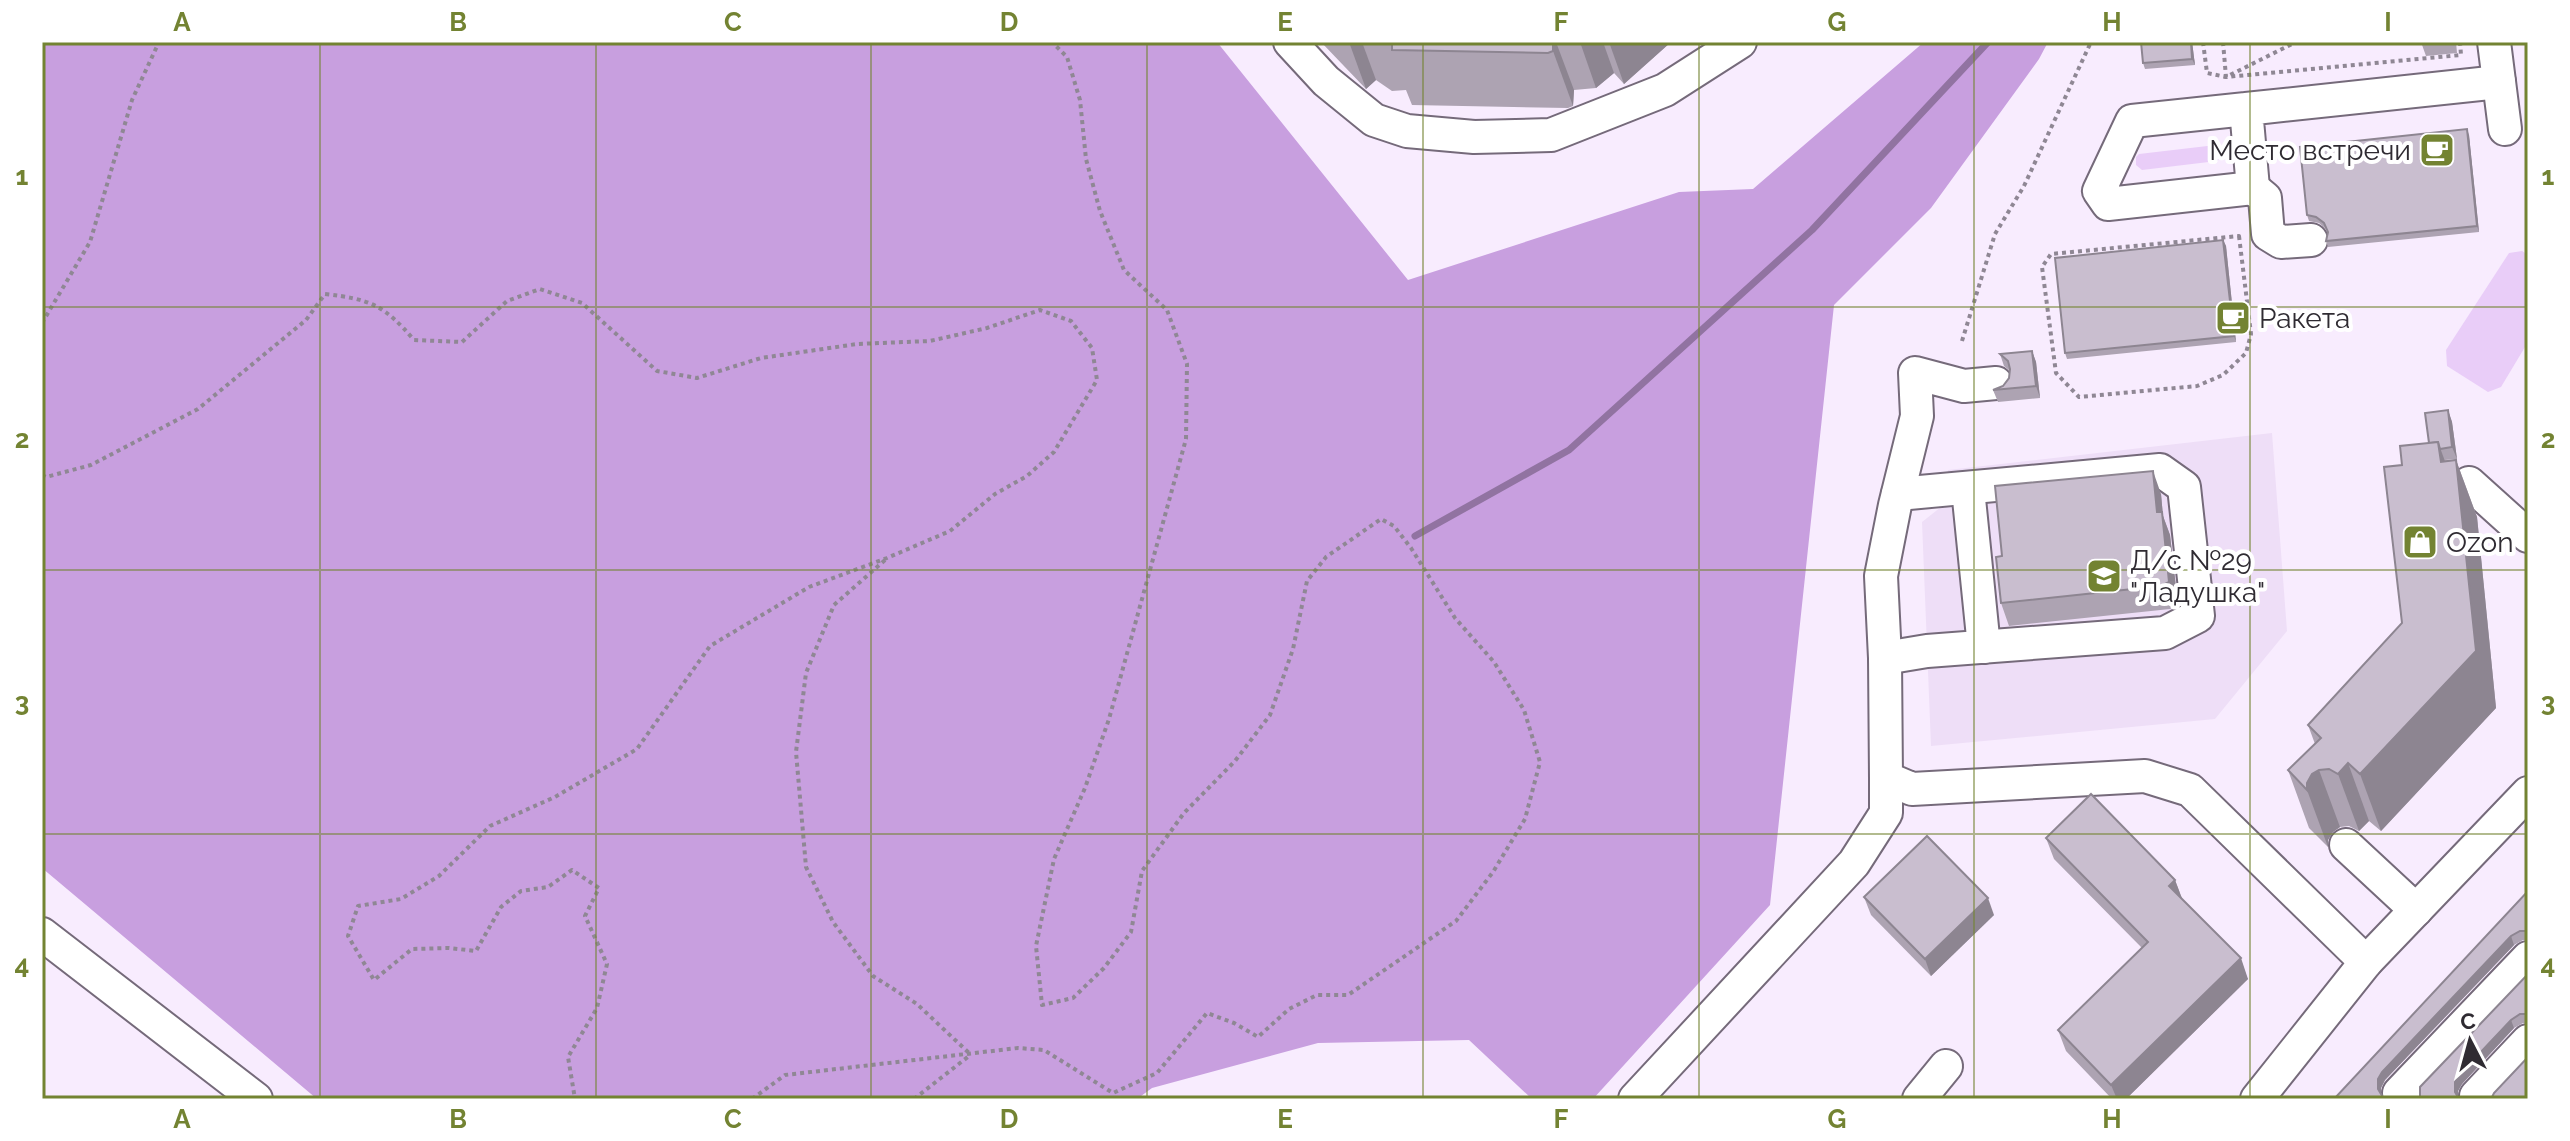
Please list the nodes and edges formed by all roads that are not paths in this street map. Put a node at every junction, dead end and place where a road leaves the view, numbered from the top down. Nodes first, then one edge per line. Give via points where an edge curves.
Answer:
1 (1290, 42) edge
2 (1740, 42) edge
3 (2494, 42) edge
4 (2509, 106) edge
5 (2246, 109) junction
6 (2253, 188) junction
7 (2311, 240) dead end
8 (1996, 383) dead end
9 (2469, 483) dead end
10 (1968, 489) junction
11 (1898, 494) junction
12 (2528, 536) edge
13 (1984, 647) junction
14 (1885, 658) junction
15 (1886, 778) junction
16 (2526, 800) edge
17 (2346, 845) dead end
18 (2416, 910) junction
19 (42, 934) edge
20 (2528, 958) edge
21 (2366, 962) junction
22 (2528, 1041) edge
23 (1946, 1066) dead end
24 (256, 1099) edge
25 (1635, 1099) edge
26 (1919, 1099) edge
27 (2257, 1099) edge
28 (2405, 1099) edge
29 (2479, 1099) edge

1 - 2 street via 1326,81 1374,120 1407,131 1474,137 1551,135 1665,90
3 - 4 street
4 - 5 street
5 - 6 street
5 - 6 street via 2132,121 2099,191 2108,204
6 - 7 street via 2265,198 2268,234 2281,242
8 - 11 street via 1964,386 1915,373 1917,416
9 - 12 street
10 - 11 street
10 - 13 street
10 - 13 street via 2160,470 2184,487 2198,616 2165,633
11 - 14 street via 1881,576
13 - 14 street
14 - 15 street
15 - 21 street via 1912,789 2145,776 2190,790
15 - 25 street via 1886,813 1854,863
16 - 18 street
17 - 18 street
18 - 21 street
19 - 24 street
20 - 28 street via 2399,1093
21 - 27 street
22 - 29 street via 2476,1096
23 - 26 street

